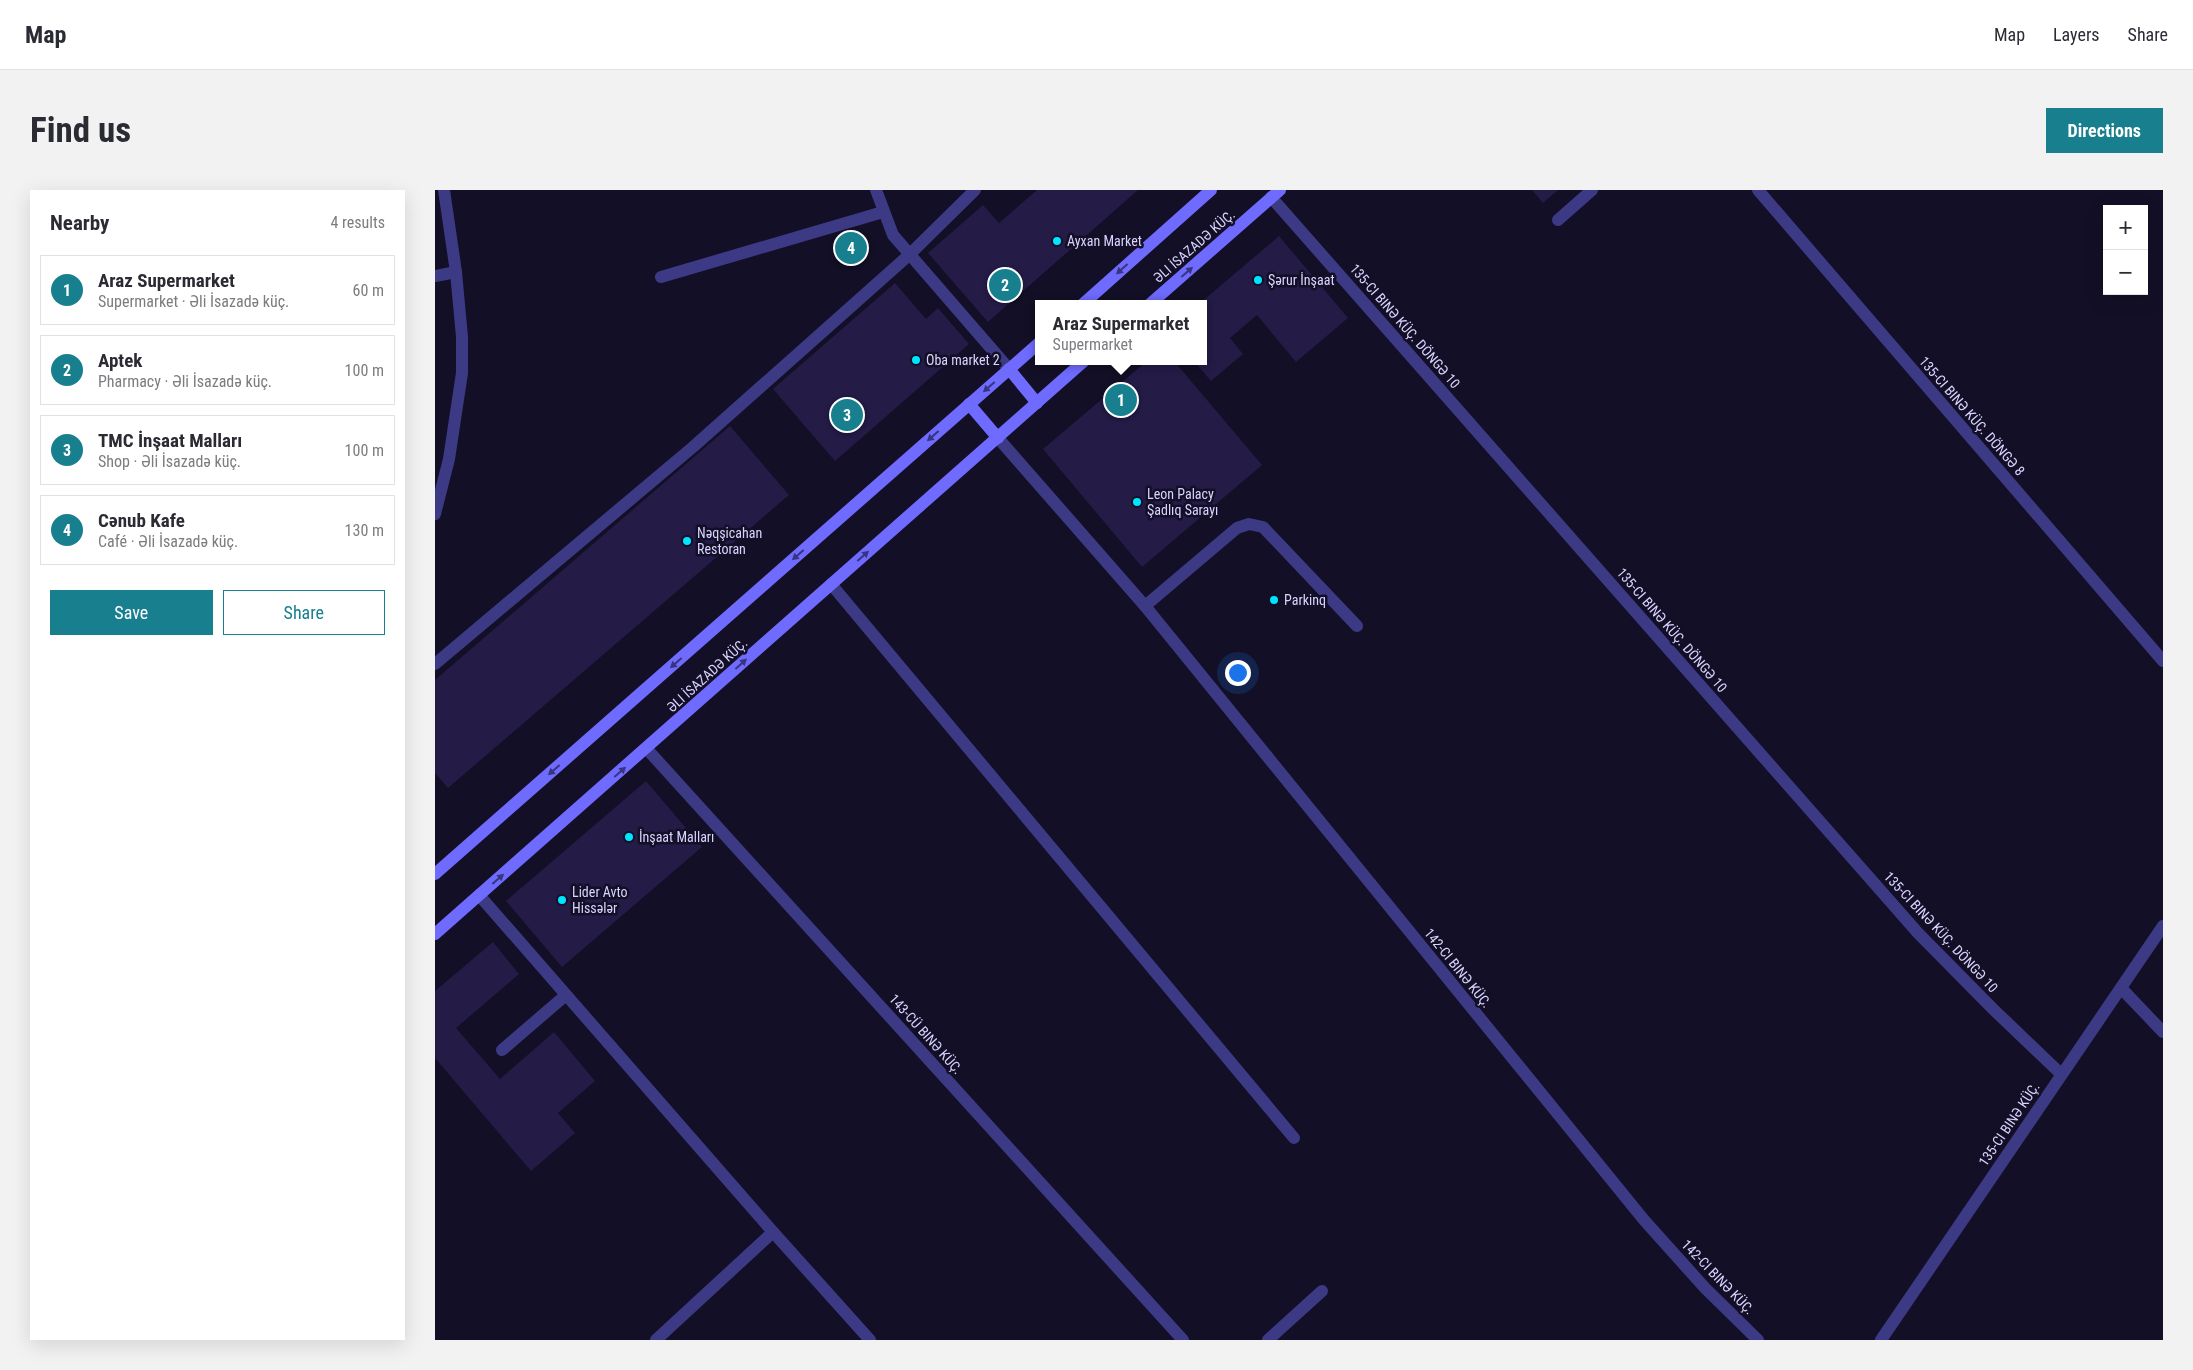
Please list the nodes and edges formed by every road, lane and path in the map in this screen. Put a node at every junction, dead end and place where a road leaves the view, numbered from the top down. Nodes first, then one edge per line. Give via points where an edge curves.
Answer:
1 (444, 190) edge
2 (876, 190) edge
3 (975, 190) edge
4 (1211, 190) edge
5 (1592, 190) edge
6 (1758, 190) edge
7 (1276, 194) edge
8 (883, 212) junction
9 (1558, 220) dead end
10 (909, 255) junction
11 (456, 272) junction
12 (435, 276) edge
13 (661, 277) dead end
14 (1087, 300) edge
15 (1155, 300) edge
16 (1035, 346) edge
17 (1080, 365) edge
18 (1009, 369) junction
19 (1037, 403) junction
20 (969, 404) junction
21 (998, 438) junction
22 (435, 514) edge
23 (831, 584) junction
24 (1145, 606) junction
25 (1357, 626) dead end
26 (2163, 661) edge
27 (435, 664) edge
28 (646, 748) junction
29 (435, 874) edge
30 (479, 895) junction
31 (2163, 926) edge
32 (435, 934) edge
33 (2121, 988) junction
34 (566, 995) junction
35 (2163, 1032) edge
36 (502, 1050) dead end
37 (2061, 1074) junction
38 (1294, 1138) dead end
39 (773, 1232) junction
40 (1322, 1291) dead end
41 (656, 1340) edge
42 (870, 1340) edge
43 (1183, 1340) edge
44 (1268, 1340) edge
45 (1757, 1340) edge
46 (1881, 1340) edge

1 - 11 street
2 - 8 street
3 - 10 street
4 -> 14 main road
5 - 9 street
6 - 26 street, 135-CI BINƏ KÜÇ. DÖNGƏ 8
15 -> 7 main road, ƏLI İSAZADƏ KÜÇ.
7 - 37 street, 135-CI BINƏ KÜÇ. DÖNGƏ 10 via 1918,933
8 - 10 street via 893,235
8 - 13 street
10 - 18 street
10 - 27 street via 693,447
11 - 12 street
11 - 22 street via 462,373 449,459
16 - 18 main road
17 - 19 main road
18 - 19 main road
18 -> 20 main road
19 - 21 main road, ƏLI İSAZADƏ KÜÇ.
20 - 21 main road
20 -> 29 main road
23 -> 21 main road, ƏLI İSAZADƏ KÜÇ.
21 - 24 street, 142-CI BINƏ KÜÇ.
28 -> 23 main road, ƏLI İSAZADƏ KÜÇ.
23 - 38 street
24 - 25 street via 1237,528 1249,524 1263,527
24 - 45 street, 142-CI BINƏ KÜÇ. via 1644,1220
30 -> 28 main road, ƏLI İSAZADƏ KÜÇ.
28 - 43 street, 143-CÜ BINƏ KÜÇ.
30 - 32 main road, ƏLI İSAZADƏ KÜÇ.
30 - 34 street
31 - 33 street, 135-CI BINƏ KÜÇ.
33 - 35 street
33 - 37 street, 135-CI BINƏ KÜÇ.
34 - 36 street
34 - 39 street
37 - 46 street, 135-CI BINƏ KÜÇ.
39 - 41 street
39 - 42 street
40 - 44 street

